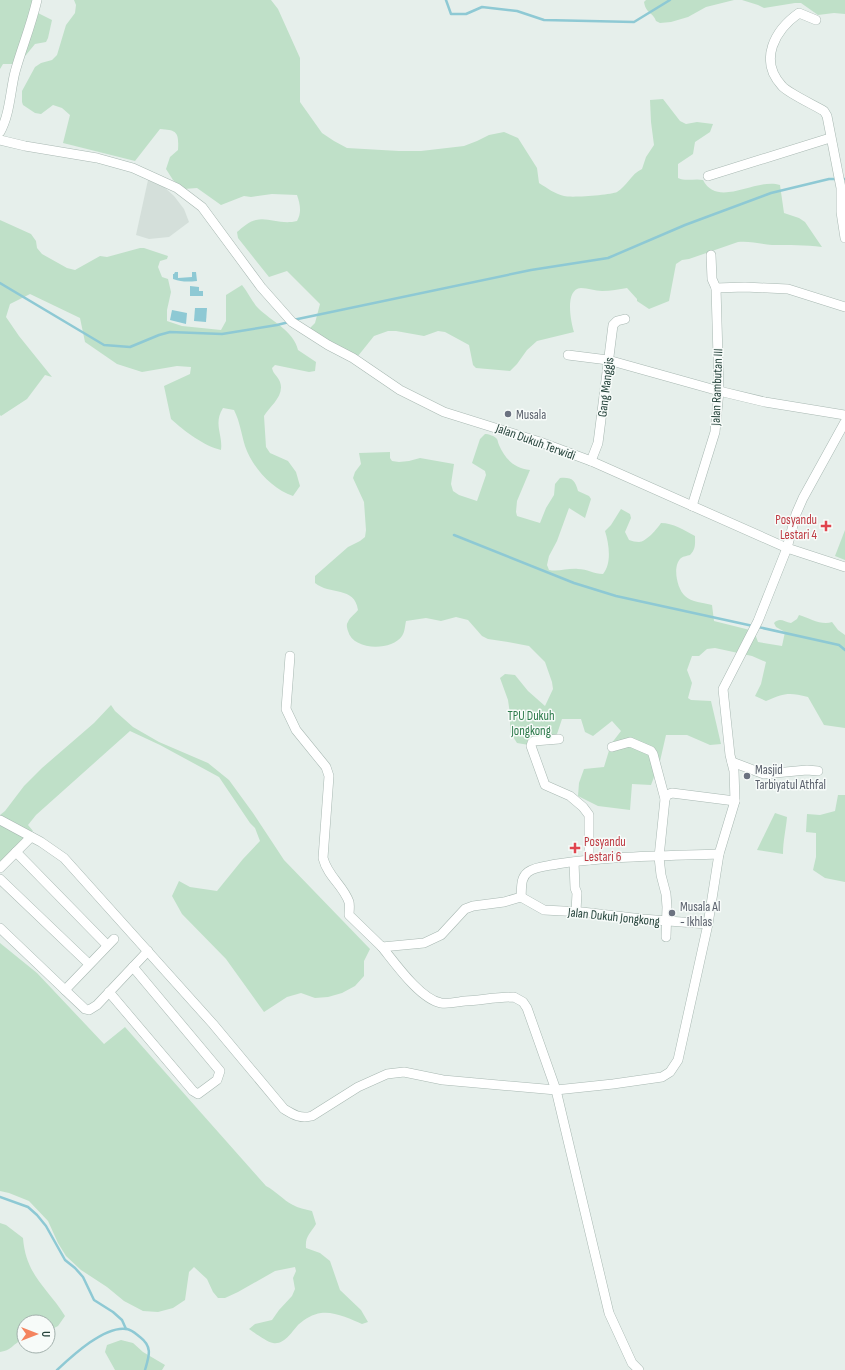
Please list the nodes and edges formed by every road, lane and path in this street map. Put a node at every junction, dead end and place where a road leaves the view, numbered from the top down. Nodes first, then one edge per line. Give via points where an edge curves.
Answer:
1 (37, 0) edge
2 (816, 20) dead end
3 (0, 132) edge
4 (830, 138) junction
5 (0, 140) edge
6 (708, 176) dead end
7 (845, 238) edge
8 (711, 255) dead end
9 (716, 288) junction
10 (845, 307) edge
11 (625, 319) dead end
12 (568, 354) dead end
13 (608, 360) junction
14 (719, 391) junction
15 (845, 415) edge
16 (845, 422) edge
17 (591, 461) junction
18 (692, 506) junction
19 (787, 548) junction
20 (845, 567) edge
21 (290, 656) dead end
22 (558, 739) dead end
23 (612, 747) dead end
24 (732, 762) junction
25 (818, 772) dead end
26 (665, 799) junction
27 (735, 801) junction
28 (0, 820) edge
29 (31, 837) junction
30 (16, 852) junction
31 (719, 854) junction
32 (660, 857) junction
33 (589, 860) junction
34 (574, 862) junction
35 (0, 868) edge
36 (0, 879) edge
37 (521, 897) junction
38 (576, 911) junction
39 (666, 921) junction
40 (708, 924) junction
41 (0, 928) edge
42 (666, 937) dead end
43 (382, 947) junction
44 (148, 951) junction
45 (89, 964) junction
46 (133, 967) junction
47 (66, 990) junction
48 (109, 992) junction
49 (556, 1090) junction
50 (639, 1370) edge

1 - 3 street
2 - 4 street via 799,13 779,32 770,53 771,66 782,87 824,111
4 - 6 street
4 - 7 street via 841,188
5 - 17 street, Jalan Dukuh Terwidi via 97,158 133,168 177,188 202,207 261,287 290,320 400,390 444,412
8 - 9 street, Jalan Rambutan III via 712,280
9 - 10 street via 788,289
9 - 14 street, Jalan Rambutan III
11 - 13 street, Gang Manggis via 613,325
12 - 13 street
13 - 14 street
13 - 17 street, Gang Manggis via 598,444
14 - 15 street via 765,402
14 - 18 street, Jalan Rambutan III via 715,432
16 - 19 street via 803,498
17 - 18 street, Jalan Dukuh Terwidi
18 - 19 street, Jalan Dukuh Terwidi
19 - 20 street, Jalan Dukuh Terwidi
19 - 24 street via 758,621 723,690
21 - 43 street via 286,709 296,730 326,767 329,776 323,858 329,873 349,903 349,915
22 - 33 street via 534,741 531,746 544,785 570,796 589,815
23 - 26 street via 630,742 651,751
24 - 25 street via 764,774 807,770
24 - 27 street
26 - 27 street via 672,793
26 - 32 street
27 - 31 street
28 - 29 street
29 - 30 street
29 - 44 street via 64,858
30 - 35 street
30 - 45 street via 110,942
31 - 32 street
31 - 40 street
32 - 33 street
32 - 39 street via 666,894
33 - 34 street
34 - 37 street via 529,871 522,881
34 - 38 street via 575,888 578,893
36 - 45 street
37 - 38 street, Jalan Dukuh Jongkong via 544,910
37 - 43 street via 465,909 441,935 424,943
38 - 39 street, Jalan Dukuh Jongkong
39 - 40 street, Jalan Dukuh Jongkong
39 - 42 street
40 - 49 street via 678,1060 670,1072 662,1077
41 - 47 street
43 - 49 street via 403,973 435,1001 452,1003 514,997 523,1002
44 - 46 street
44 - 49 street via 214,1024 284,1109 295,1116 312,1116 358,1087 387,1074 404,1072 443,1080
45 - 47 street
46 - 48 street
46 - 48 street via 220,1071 217,1080 198,1094 193,1091
47 - 48 street via 89,1010
49 - 50 street via 609,1313 632,1363

